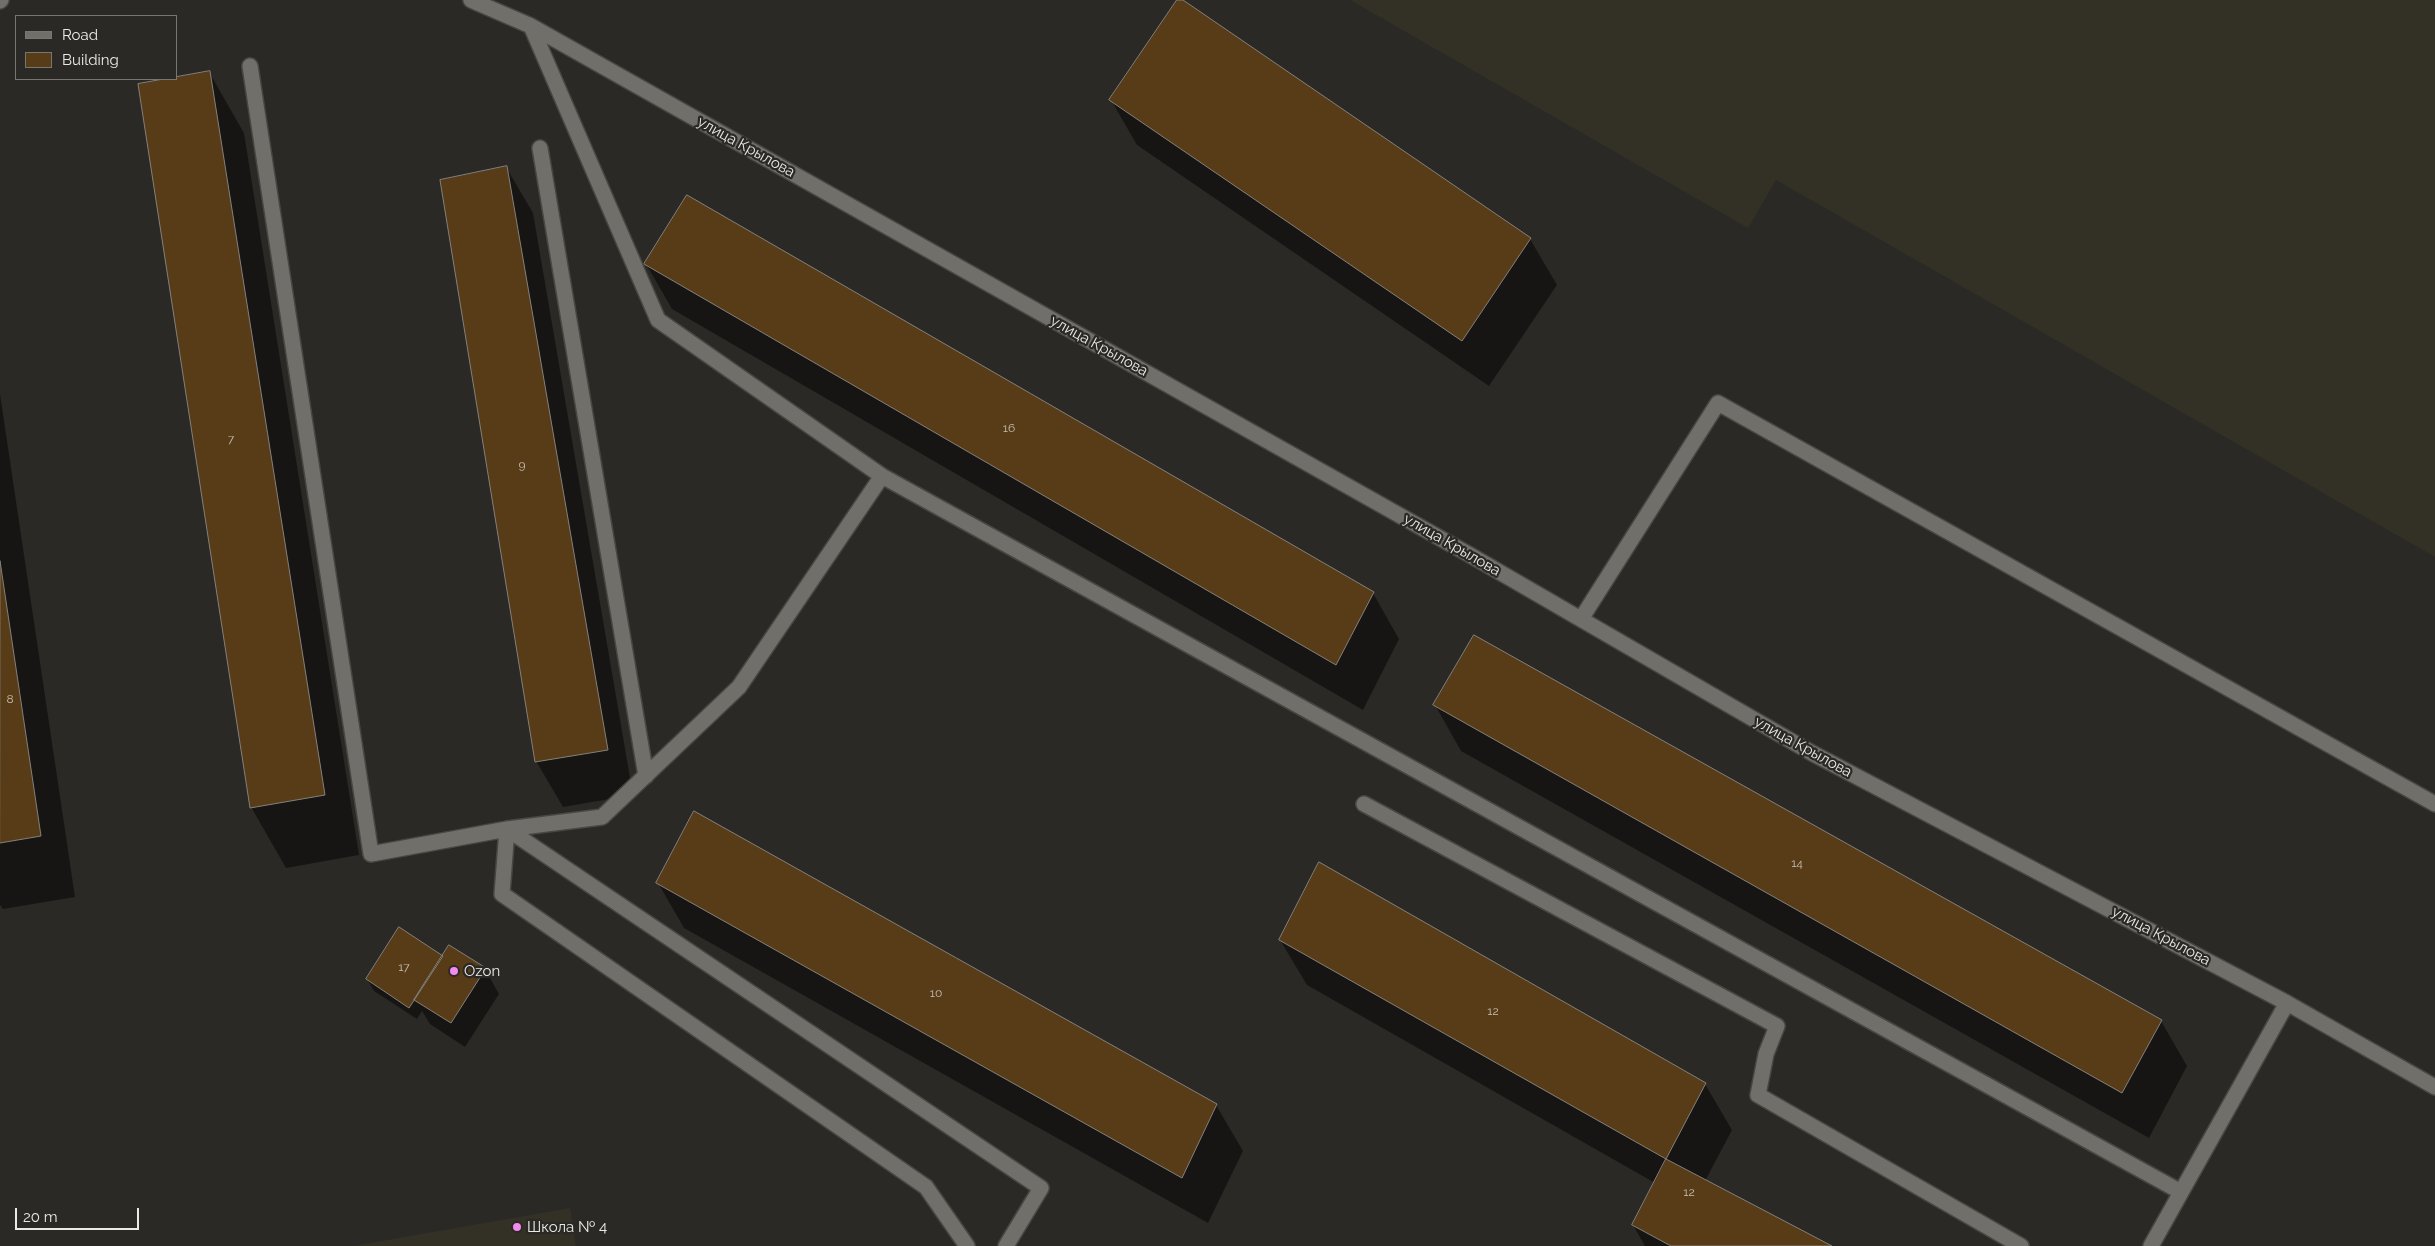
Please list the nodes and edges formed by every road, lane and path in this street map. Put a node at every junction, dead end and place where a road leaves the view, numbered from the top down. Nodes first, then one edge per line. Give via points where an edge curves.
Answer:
1 (471, 0) edge
2 (531, 26) junction
3 (250, 66) dead end
4 (540, 148) dead end
5 (882, 476) junction
6 (1581, 619) junction
7 (646, 776) junction
8 (1364, 804) dead end
9 (2435, 804) edge
10 (507, 829) junction
11 (2287, 1003) junction
12 (2435, 1087) edge
13 (2182, 1192) junction
14 (967, 1246) edge
15 (1006, 1246) edge
16 (2021, 1246) edge
17 (2152, 1246) edge

1 - 2 street, улица Крылова
2 - 5 street via 658,320
2 - 6 street, улица Крылова
3 - 10 street via 371,854
4 - 7 street
5 - 7 street via 739,687
5 - 13 street
6 - 9 street via 1718,403
6 - 11 street, улица Крылова via 1812,753
7 - 10 street via 602,817
8 - 16 street via 1777,1026 1766,1054 1758,1096
10 - 14 street via 502,894 926,1187
10 - 15 street via 1041,1188
11 - 12 street, улица Крылова
11 - 13 street
13 - 17 street

